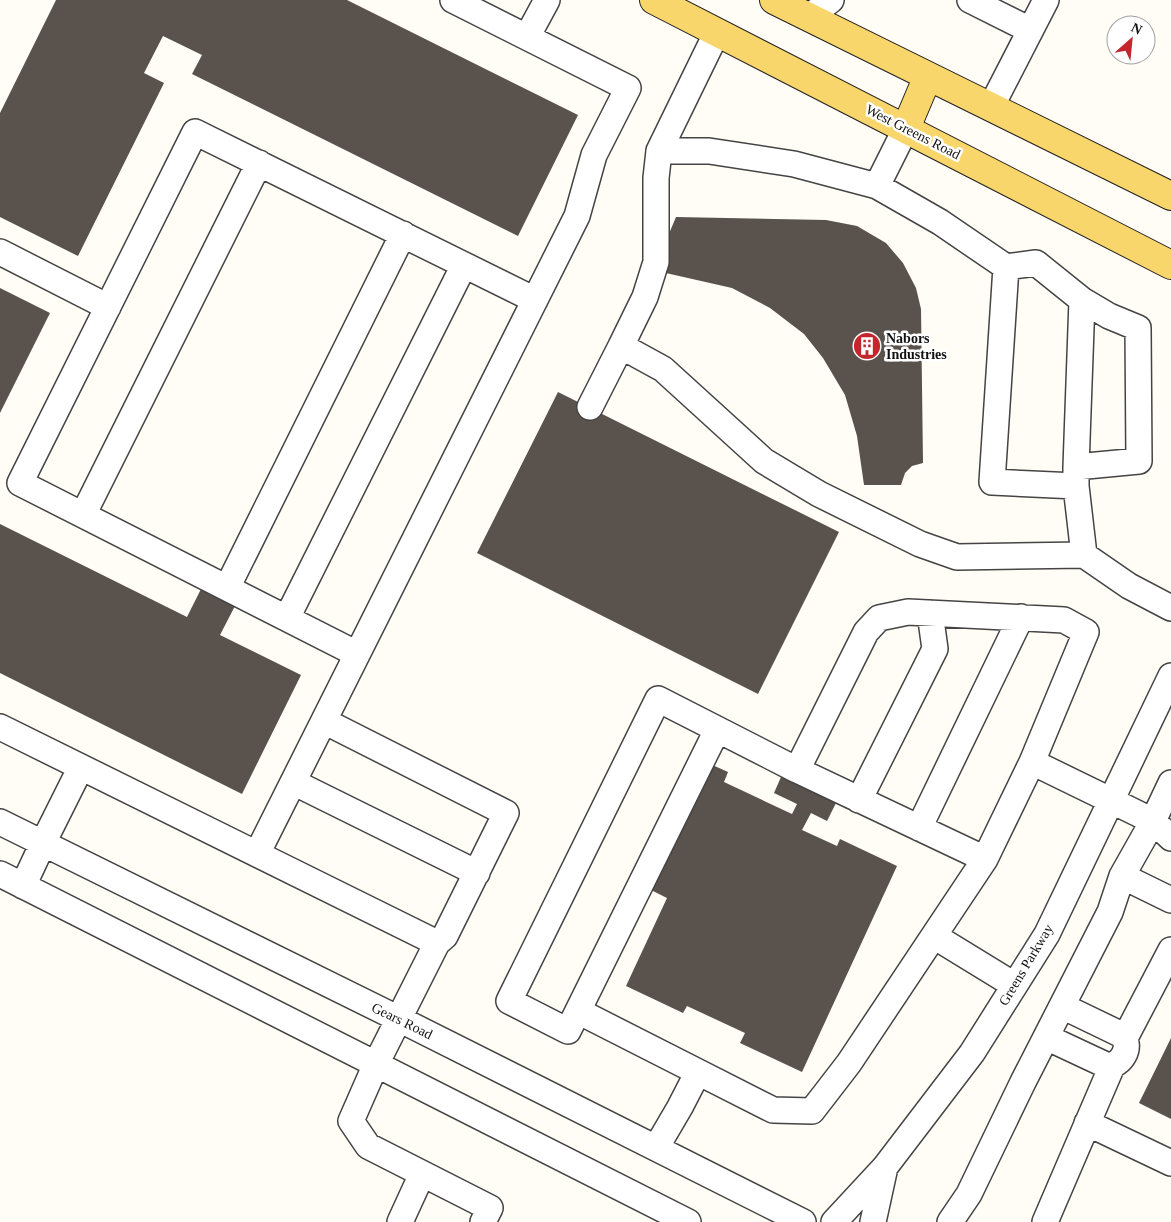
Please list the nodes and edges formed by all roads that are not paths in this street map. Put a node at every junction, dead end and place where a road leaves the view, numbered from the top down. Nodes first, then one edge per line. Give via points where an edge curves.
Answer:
1 (453, 0) edge
2 (547, 0) edge
3 (654, 0) edge
4 (774, 0) edge
5 (831, 0) edge
6 (970, 0) edge
7 (1046, 0) edge
8 (809, 17) junction
9 (1030, 30) junction
10 (717, 32) junction
11 (527, 37) junction
12 (928, 76) junction
13 (991, 107) junction
14 (906, 128) junction
15 (659, 151) junction
16 (259, 163) junction
17 (877, 186) junction
18 (1171, 196) edge
19 (403, 234) junction
20 (0, 252) edge
21 (464, 265) junction
22 (1171, 265) edge
23 (1006, 266) junction
24 (535, 300) junction
25 (1082, 300) junction
26 (108, 307) junction
27 (621, 346) junction
28 (590, 407) dead end
29 (1076, 477) junction
30 (83, 515) junction
31 (1084, 555) junction
32 (227, 588) junction
33 (1171, 608) edge
34 (930, 613) junction
35 (287, 618) junction
36 (1021, 618) junction
37 (358, 654) junction
38 (1171, 676) edge
39 (324, 721) junction
40 (0, 727) edge
41 (717, 730) junction
42 (1032, 762) junction
43 (81, 768) junction
44 (797, 770) junction
45 (293, 782) junction
46 (1171, 783) edge
47 (860, 800) junction
48 (1112, 801) junction
49 (0, 822) edge
50 (1153, 822) junction
51 (919, 828) junction
52 (1171, 838) edge
53 (43, 843) junction
54 (257, 854) junction
55 (985, 859) junction
56 (476, 873) junction
57 (0, 874) edge
58 (1122, 876) junction
59 (23, 886) junction
60 (1171, 900) edge
61 (934, 936) junction
62 (437, 943) junction
63 (1171, 950) edge
64 (1014, 985) junction
65 (1062, 1006) junction
66 (578, 1011) junction
67 (399, 1018) junction
68 (1046, 1037) junction
69 (1125, 1038) junction
70 (376, 1064) junction
71 (1112, 1066) junction
72 (698, 1072) junction
73 (1087, 1123) junction
74 (656, 1148) junction
75 (1171, 1163) edge
76 (885, 1167) junction
77 (422, 1174) junction
78 (400, 1222) edge
79 (483, 1222) edge
80 (688, 1222) edge
81 (803, 1222) edge
82 (834, 1222) edge
83 (873, 1222) edge
84 (950, 1222) edge
85 (1045, 1222) edge

1 - 11 street
2 - 11 street
3 - 10 main road, West Greens Road
4 - 8 main road
5 - 8 street
6 - 9 street
7 - 9 street
8 - 12 main road
9 - 13 street
10 - 14 main road, West Greens Road
10 - 15 street
11 - 24 street via 628,88 594,155 577,216
12 - 13 main road
12 - 14 main road
13 - 18 main road
14 - 17 street
14 - 22 main road, West Greens Road
15 - 17 street via 709,151 794,164
15 - 27 street via 656,262 645,297
16 - 19 street
16 - 26 street via 195,132
16 - 30 street
17 - 23 street via 940,222
19 - 21 street
19 - 32 street
20 - 26 street
21 - 24 street
21 - 35 street
23 - 25 street via 1036,262
23 - 29 street via 992,482
24 - 37 street
25 - 29 street
25 - 29 street via 1138,328 1139,461
26 - 30 street via 20,483
27 - 28 street
27 - 31 street via 662,369 764,461 819,494 920,544 957,557
29 - 31 street
30 - 32 street
31 - 33 street via 1129,586
32 - 35 street
34 - 36 street
34 - 44 street via 908,612 879,618 866,632
34 - 47 street via 935,649
35 - 37 street
36 - 42 street via 1064,620 1086,632
36 - 51 street
37 - 39 street
38 - 48 street, Greens Parkway
39 - 45 street
39 - 56 street via 506,813
40 - 43 street
41 - 44 street
41 - 66 street
41 - 66 street via 658,699 509,1001 568,1031
42 - 48 street
42 - 55 street
43 - 53 street
43 - 54 street
44 - 47 street
45 - 54 street
45 - 56 street
46 - 50 street
47 - 51 street
48 - 50 street
48 - 64 street, Greens Parkway via 1046,934
49 - 53 street, Gears Road
50 - 52 street
50 - 58 street
51 - 55 street
53 - 59 street
53 - 67 street, Gears Road
54 - 62 street
55 - 61 street
56 - 62 street via 445,936
57 - 59 street
58 - 60 street
58 - 65 street via 1110,912
59 - 70 street
61 - 64 street
61 - 72 street via 849,1064 812,1110 773,1110
62 - 67 street
63 - 69 street
64 - 76 street, Greens Parkway via 972,1053
65 - 68 street
65 - 69 street
66 - 72 street
67 - 70 street
67 - 74 street, Gears Road
68 - 71 street
68 - 84 street via 969,1194
69 - 71 street via 1123,1056
70 - 77 street via 351,1121 368,1146
70 - 80 street
71 - 73 street
72 - 74 street
73 - 75 street
73 - 85 street
74 - 81 street, Gears Road
76 - 82 street, Greens Parkway
76 - 83 street
77 - 78 street
77 - 79 street via 490,1208

